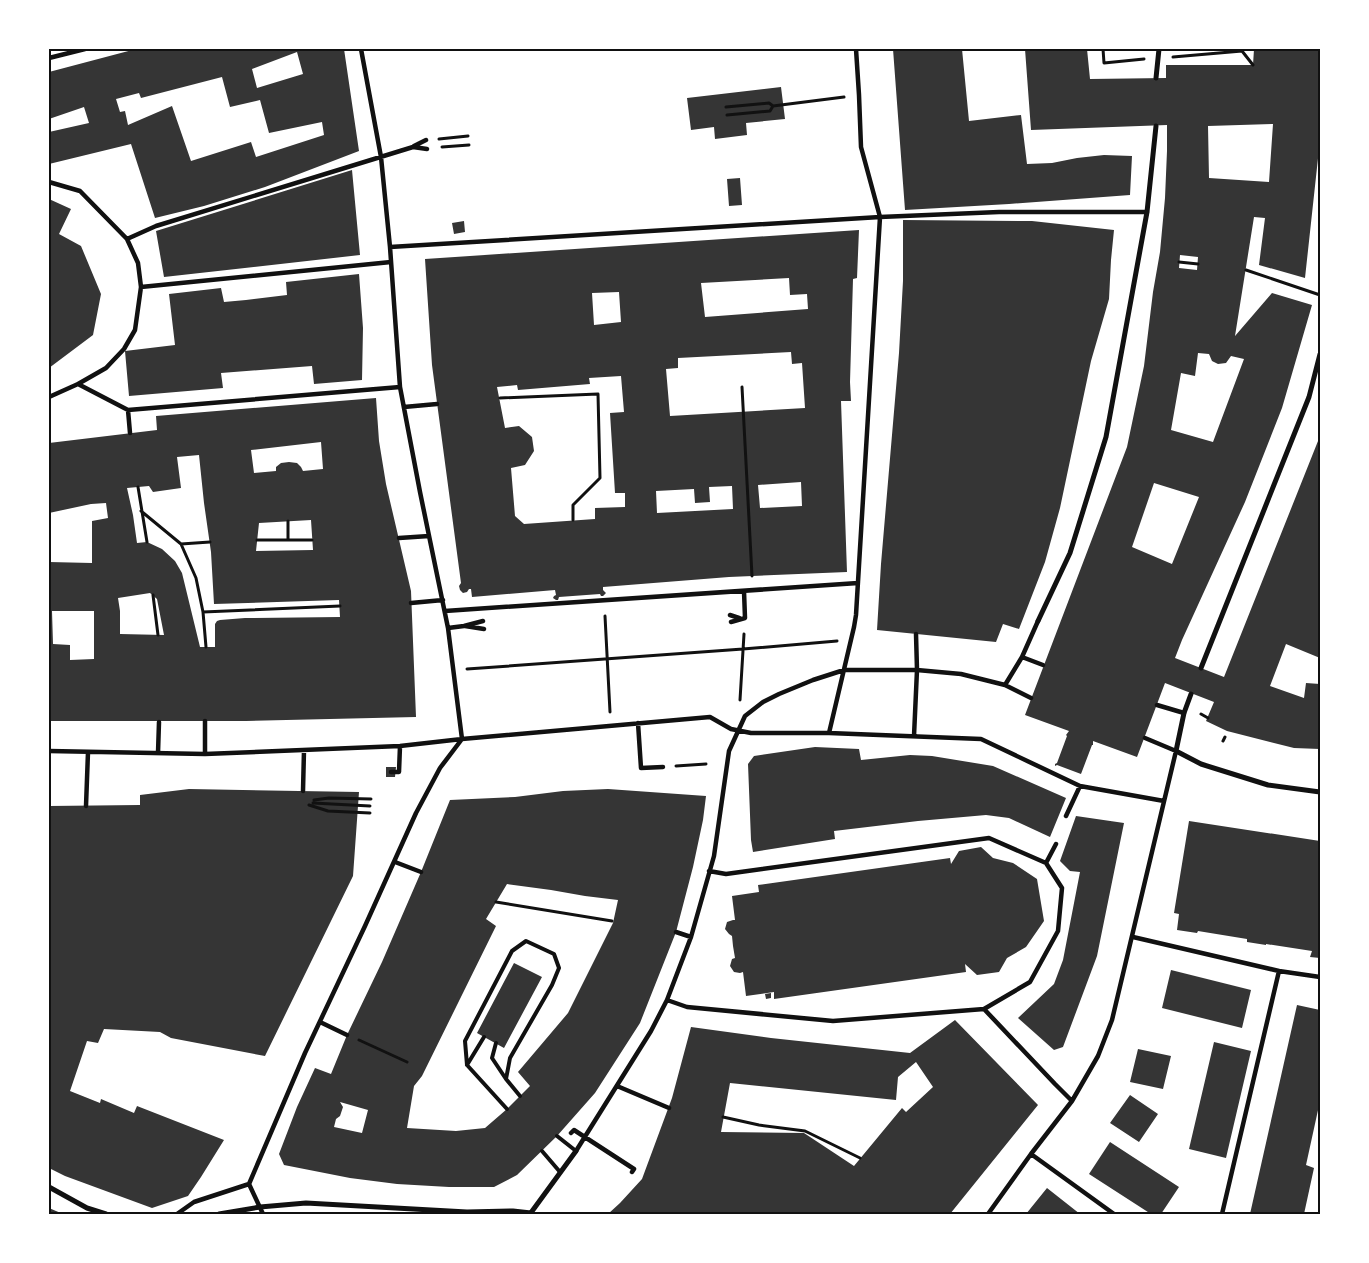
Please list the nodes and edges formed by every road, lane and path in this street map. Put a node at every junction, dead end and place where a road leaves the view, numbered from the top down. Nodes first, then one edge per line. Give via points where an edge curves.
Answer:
1 (85, 49) edge
2 (362, 49) edge
3 (856, 49) edge
4 (1159, 49) edge
5 (1242, 51) dead end
6 (49, 58) edge
7 (1253, 65) dead end
8 (1156, 78) dead end
9 (860, 95) junction
10 (773, 106) junction
11 (726, 107) dead end
12 (727, 115) dead end
13 (1156, 126) dead end
14 (468, 136) dead end
15 (426, 140) joint
16 (469, 144) dead end
17 (413, 147) junction
18 (427, 149) joint
19 (381, 157) junction
20 (49, 182) edge
21 (1147, 212) junction
22 (880, 216) junction
23 (127, 239) junction
24 (390, 247) junction
25 (391, 262) junction
26 (1179, 262) dead end
27 (1198, 264) dead end
28 (1246, 270) dead end
29 (141, 287) junction
30 (1320, 294) edge
31 (1320, 354) edge
32 (78, 384) junction
33 (400, 387) junction
34 (742, 387) dead end
35 (49, 397) edge
36 (500, 398) dead end
37 (437, 404) dead end
38 (404, 407) junction
39 (128, 410) junction
40 (130, 433) dead end
41 (138, 487) dead end
42 (141, 511) junction
43 (573, 520) dead end
44 (288, 522) dead end
45 (429, 536) junction
46 (398, 538) dead end
47 (257, 540) dead end
48 (288, 540) junction
49 (312, 540) dead end
50 (146, 542) dead end
51 (210, 542) dead end
52 (181, 544) junction
53 (752, 576) dead end
54 (858, 583) junction
55 (744, 591) junction
56 (153, 595) dead end
57 (580, 596) dead end
58 (443, 600) junction
59 (605, 600) junction
60 (580, 602) junction
61 (411, 603) dead end
62 (340, 606) dead end
63 (445, 611) junction
64 (203, 612) junction
65 (730, 615) dead end
66 (743, 618) junction
67 (483, 621) dead end
68 (1038, 621) joint
69 (731, 622) dead end
70 (464, 626) junction
71 (448, 628) junction
72 (484, 629) dead end
73 (916, 634) dead end
74 (158, 635) dead end
75 (852, 639) junction
76 (206, 647) dead end
77 (743, 649) junction
78 (1022, 657) junction
79 (607, 658) junction
80 (1043, 665) dead end
81 (1201, 668) dead end
82 (454, 670) junction
83 (844, 670) junction
84 (917, 670) junction
85 (1005, 685) junction
86 (1191, 694) dead end
87 (1031, 698) dead end
88 (1157, 705) dead end
89 (1184, 713) junction
90 (1201, 714) dead end
91 (1208, 718) dead end
92 (205, 721) dead end
93 (159, 722) dead end
94 (638, 723) junction
95 (610, 725) junction
96 (738, 731) junction
97 (829, 733) junction
98 (914, 736) junction
99 (1225, 737) dead end
100 (1145, 738) dead end
101 (462, 739) junction
102 (1223, 742) dead end
103 (400, 746) junction
104 (304, 750) junction
105 (49, 751) edge
106 (1176, 751) junction
107 (88, 752) junction
108 (158, 753) junction
109 (205, 754) junction
110 (706, 764) dead end
111 (663, 767) joint
112 (391, 772) dead end
113 (1080, 786) junction
114 (303, 791) dead end
115 (1320, 792) edge
116 (329, 798) dead end
117 (371, 799) dead end
118 (1164, 801) junction
119 (86, 806) dead end
120 (370, 806) dead end
121 (370, 813) dead end
122 (1066, 816) dead end
123 (1056, 844) dead end
124 (394, 862) junction
125 (1046, 863) junction
126 (709, 871) junction
127 (421, 872) dead end
128 (496, 902) dead end
129 (612, 921) dead end
130 (676, 932) dead end
131 (691, 936) junction
132 (1132, 937) junction
133 (1279, 971) junction
134 (1320, 977) edge
135 (667, 1000) junction
136 (984, 1009) junction
137 (320, 1022) junction
138 (347, 1035) joint
139 (484, 1037) dead end
140 (496, 1043) dead end
141 (407, 1062) dead end
142 (467, 1065) junction
143 (506, 1080) junction
144 (617, 1086) junction
145 (520, 1096) dead end
146 (1072, 1101) junction
147 (668, 1108) dead end
148 (507, 1109) dead end
149 (724, 1117) dead end
150 (571, 1133) dead end
151 (557, 1136) dead end
152 (585, 1137) junction
153 (542, 1151) dead end
154 (576, 1151) junction
155 (1031, 1154) junction
156 (860, 1158) dead end
157 (560, 1172) junction
158 (632, 1172) dead end
159 (249, 1184) junction
160 (49, 1187) edge
161 (260, 1207) junction
162 (407, 1211) edge
163 (106, 1214) edge
164 (177, 1214) edge
165 (219, 1214) edge
166 (263, 1214) edge
167 (531, 1214) edge
168 (988, 1214) edge
169 (1114, 1214) edge
170 (1222, 1214) edge

1 - 6 street
2 - 19 street
3 - 9 street
4 - 8 street
5 - 7 path
9 - 10 path
9 - 22 street via 861,146
10 - 11 path via 769,103
10 - 12 path via 770,111
13 - 21 street
14 - 15 path
15 - 17 street
16 - 18 path
17 - 18 street
17 - 19 street
19 - 23 street via 156,226
19 - 24 street
20 - 23 street via 80,191
21 - 22 street
21 - 68 street via 1106,437 1070,553
22 - 24 street
22 - 54 street
23 - 29 street via 138,263
24 - 25 street
25 - 29 street
25 - 33 street
26 - 27 path
28 - 30 path
29 - 32 street via 135,330 124,349 106,368
31 - 81 street via 1309,398
32 - 35 street
32 - 39 street
33 - 38 street
33 - 39 street
34 - 53 path
36 - 43 path via 598,394 600,478 573,505
37 - 38 street
38 - 45 street
39 - 40 street
41 - 42 path
42 - 50 path
42 - 52 path
44 - 48 path
45 - 46 street
45 - 58 street
47 - 48 path
48 - 49 path
51 - 52 path
52 - 64 path via 196,578
54 - 55 street
54 - 75 street
55 - 59 street
55 - 66 street
56 - 74 path
57 - 60 street
58 - 61 street
58 - 63 street
59 - 60 street
59 - 79 path
60 - 63 street
62 - 64 path
63 - 71 street
64 - 76 path
65 - 66 street
66 - 69 street
66 - 77 path
67 - 70 street
68 - 78 street
70 - 71 street
70 - 72 street
71 - 82 street
73 - 84 street
75 - 77 path
75 - 83 street
77 - 79 path
77 - 96 path
78 - 80 street
78 - 85 street
79 - 82 path
79 - 95 path
82 - 101 street
83 - 84 street
83 - 96 street via 763,702 745,716
83 - 97 street
84 - 85 street via 961,674
84 - 98 street
85 - 87 street
86 - 89 street
88 - 89 street
89 - 106 street
90 - 91 path
92 - 109 street
93 - 108 street
94 - 95 street
94 - 96 street via 710,717
94 - 111 street via 641,768
95 - 101 street
96 - 97 street
96 - 126 street via 730,751
97 - 98 street
98 - 113 street via 981,739
99 - 102 path
100 - 106 street
101 - 103 street
101 - 124 street via 440,768
103 - 104 street
103 - 112 street via 399,772
104 - 109 street
104 - 114 street
105 - 107 street
106 - 115 street via 1201,764 1268,785
106 - 118 street
107 - 108 street
107 - 119 street
108 - 109 street
110 - 111 path
113 - 118 street
113 - 122 street
116 - 117 path
118 - 132 street
120 - 121 path via 303,802 328,811
123 - 125 street
124 - 127 street
124 - 137 street
125 - 126 street via 989,838 726,874
125 - 136 street via 1062,888 1058,931 1030,982
126 - 131 street
128 - 129 path
130 - 131 street
131 - 135 street
132 - 133 street
132 - 146 street via 1112,1020 1098,1056
133 - 134 street
133 - 170 street
135 - 136 street via 687,1007 833,1021
135 - 144 street
136 - 146 street
137 - 138 street
137 - 159 street
138 - 141 path
139 - 142 lane
140 - 143 lane via 492,1058
142 - 143 lane via 465,1041 512,951 526,941 554,954 559,968 510,1058
142 - 148 lane
143 - 145 lane
144 - 147 street
144 - 152 street
146 - 155 street
149 - 156 path via 804,1131
150 - 152 street via 574,1130
151 - 154 lane
152 - 154 street
152 - 158 street via 634,1169
153 - 157 lane
154 - 157 street
155 - 168 street
155 - 169 street
157 - 167 street
159 - 161 street
159 - 164 street via 194,1202
160 - 163 street via 87,1208
161 - 162 street via 306,1204
161 - 165 street
161 - 166 street
162 - 167 street via 513,1211

